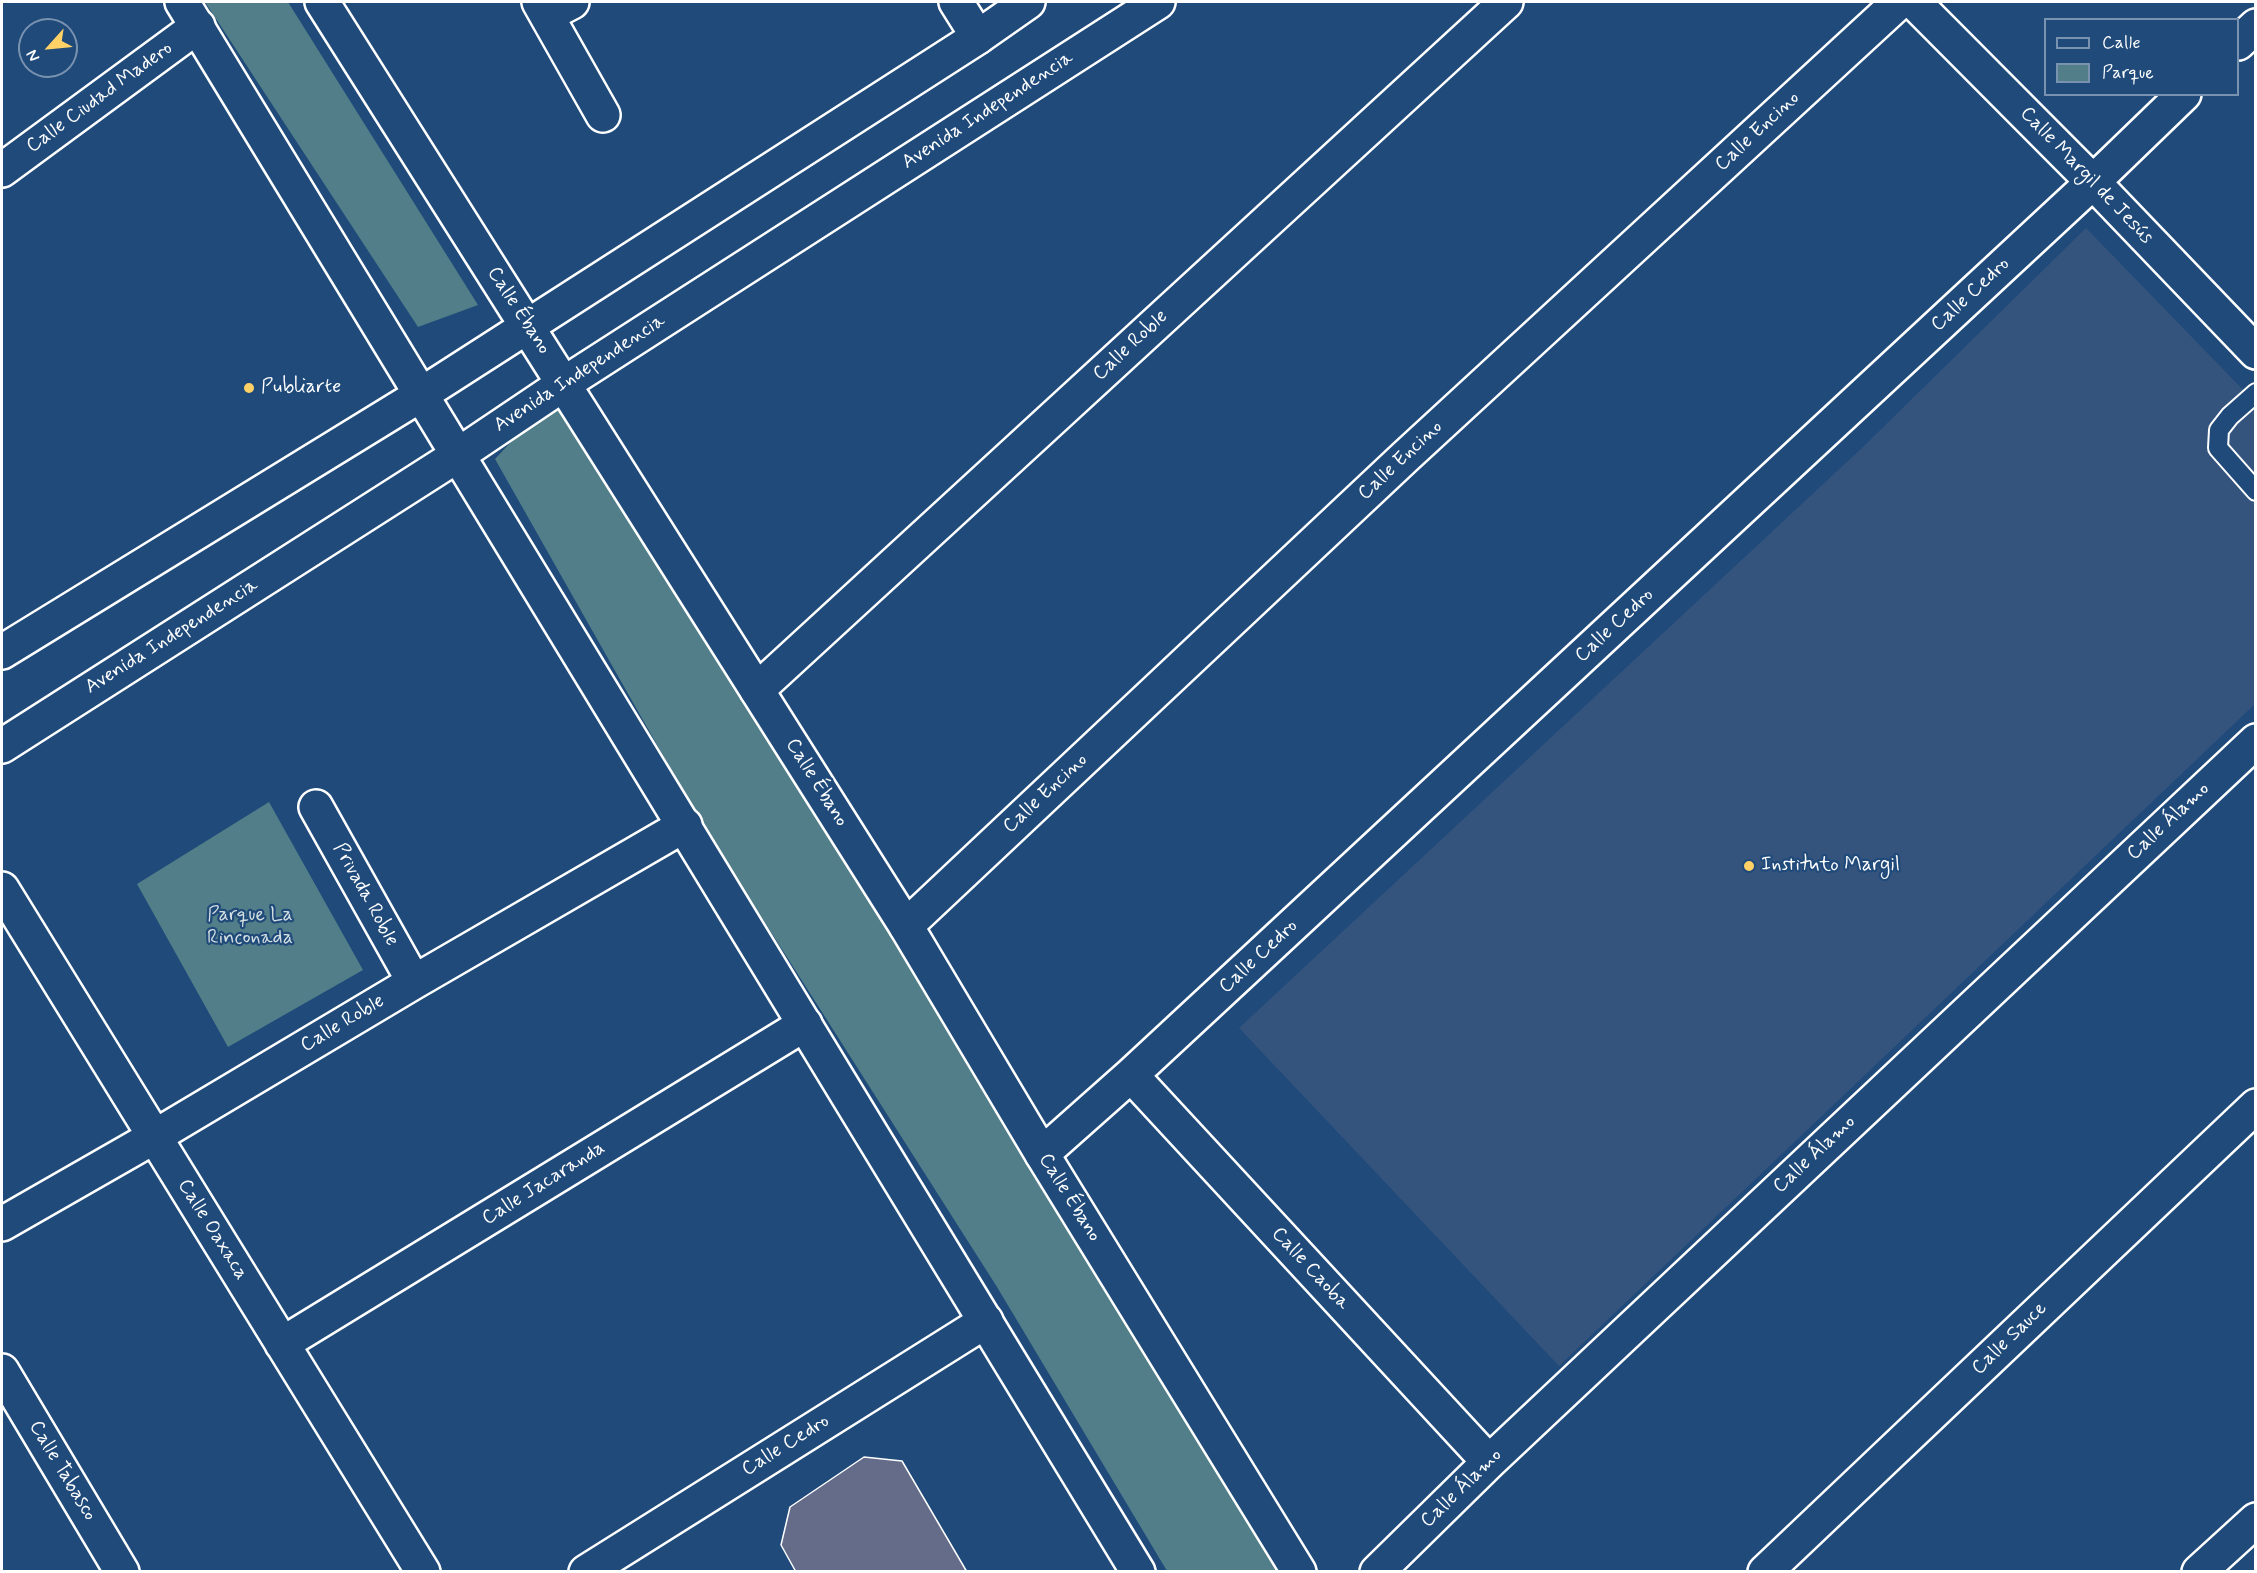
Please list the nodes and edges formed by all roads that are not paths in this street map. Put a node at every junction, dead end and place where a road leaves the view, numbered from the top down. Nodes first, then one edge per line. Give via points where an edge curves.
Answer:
1 (322, 2) edge
2 (956, 2) edge
3 (1028, 2) edge
4 (1158, 2) edge
5 (1506, 2) edge
6 (1899, 2) edge
7 (1914, 2) edge
8 (553, 6) edge
9 (190, 14) edge
10 (2256, 26) edge
11 (978, 37) junction
12 (2239, 42) edge
13 (2182, 96) edge
14 (603, 115) dead end
15 (2, 170) edge
16 (2093, 182) junction
17 (527, 326) junction
18 (2256, 352) edge
19 (564, 383) junction
20 (422, 393) junction
21 (2256, 393) edge
22 (458, 455) junction
23 (2256, 491) edge
24 (2, 652) edge
25 (757, 690) junction
26 (2256, 741) edge
27 (2, 746) edge
28 (316, 807) dead end
29 (685, 825) junction
30 (2, 889) edge
31 (906, 926) junction
32 (414, 982) junction
33 (805, 1024) junction
34 (1131, 1075) junction
35 (2256, 1106) edge
36 (154, 1137) junction
37 (1042, 1154) junction
38 (2, 1224) edge
39 (986, 1322) junction
40 (282, 1344) junction
41 (2, 1371) edge
42 (1490, 1462) junction
43 (2252, 1529) edge
44 (122, 1572) edge
45 (423, 1572) edge
46 (586, 1572) edge
47 (1138, 1572) edge
48 (1299, 1572) edge
49 (1377, 1572) edge
50 (1765, 1572) edge
51 (2199, 1572) edge

1 - 17 street, Calle Ébano
2 - 11 street
3 - 11 street
4 - 19 street, Avenida Independencia
5 - 25 street, Calle Roble
6 - 31 street, Calle Encino via 1405,457
7 - 16 street, Calle Margil de Jesús
8 - 14 street
9 - 15 street, Calle Ciudad Madero
9 - 20 street
10 - 12 street
11 - 17 street
13 - 16 street, Calle Cedro
16 - 18 street, Calle Margil de Jesús
16 - 34 street, Calle Cedro
17 - 19 street, Calle Ébano
17 - 20 street
19 - 22 street, Avenida Independencia
19 - 25 street, Calle Ébano
20 - 22 street
20 - 24 street
21 - 23 lane via 2219,430 2218,447
22 - 27 street, Avenida Independencia
22 - 29 street
25 - 31 street, Calle Ébano
26 - 42 street, Calle Álamo
28 - 32 street, Privada Roble
29 - 32 street, Calle Roble
29 - 33 street
30 - 36 street, Calle Oaxaca
31 - 37 street, Calle Ébano
32 - 36 street, Calle Roble
33 - 39 street
33 - 40 street, Calle Jacaranda
34 - 37 street, Calle Cedro
34 - 42 street, Calle Caoba
35 - 50 street, Calle Sauce
36 - 38 street, Calle Roble
36 - 40 street, Calle Oaxaca
37 - 48 street, Calle Ébano
39 - 46 street, Calle Cedro
39 - 47 street
40 - 45 street, Calle Oaxaca
41 - 44 street, Calle Tabasco
42 - 49 street, Calle Álamo
43 - 51 street

